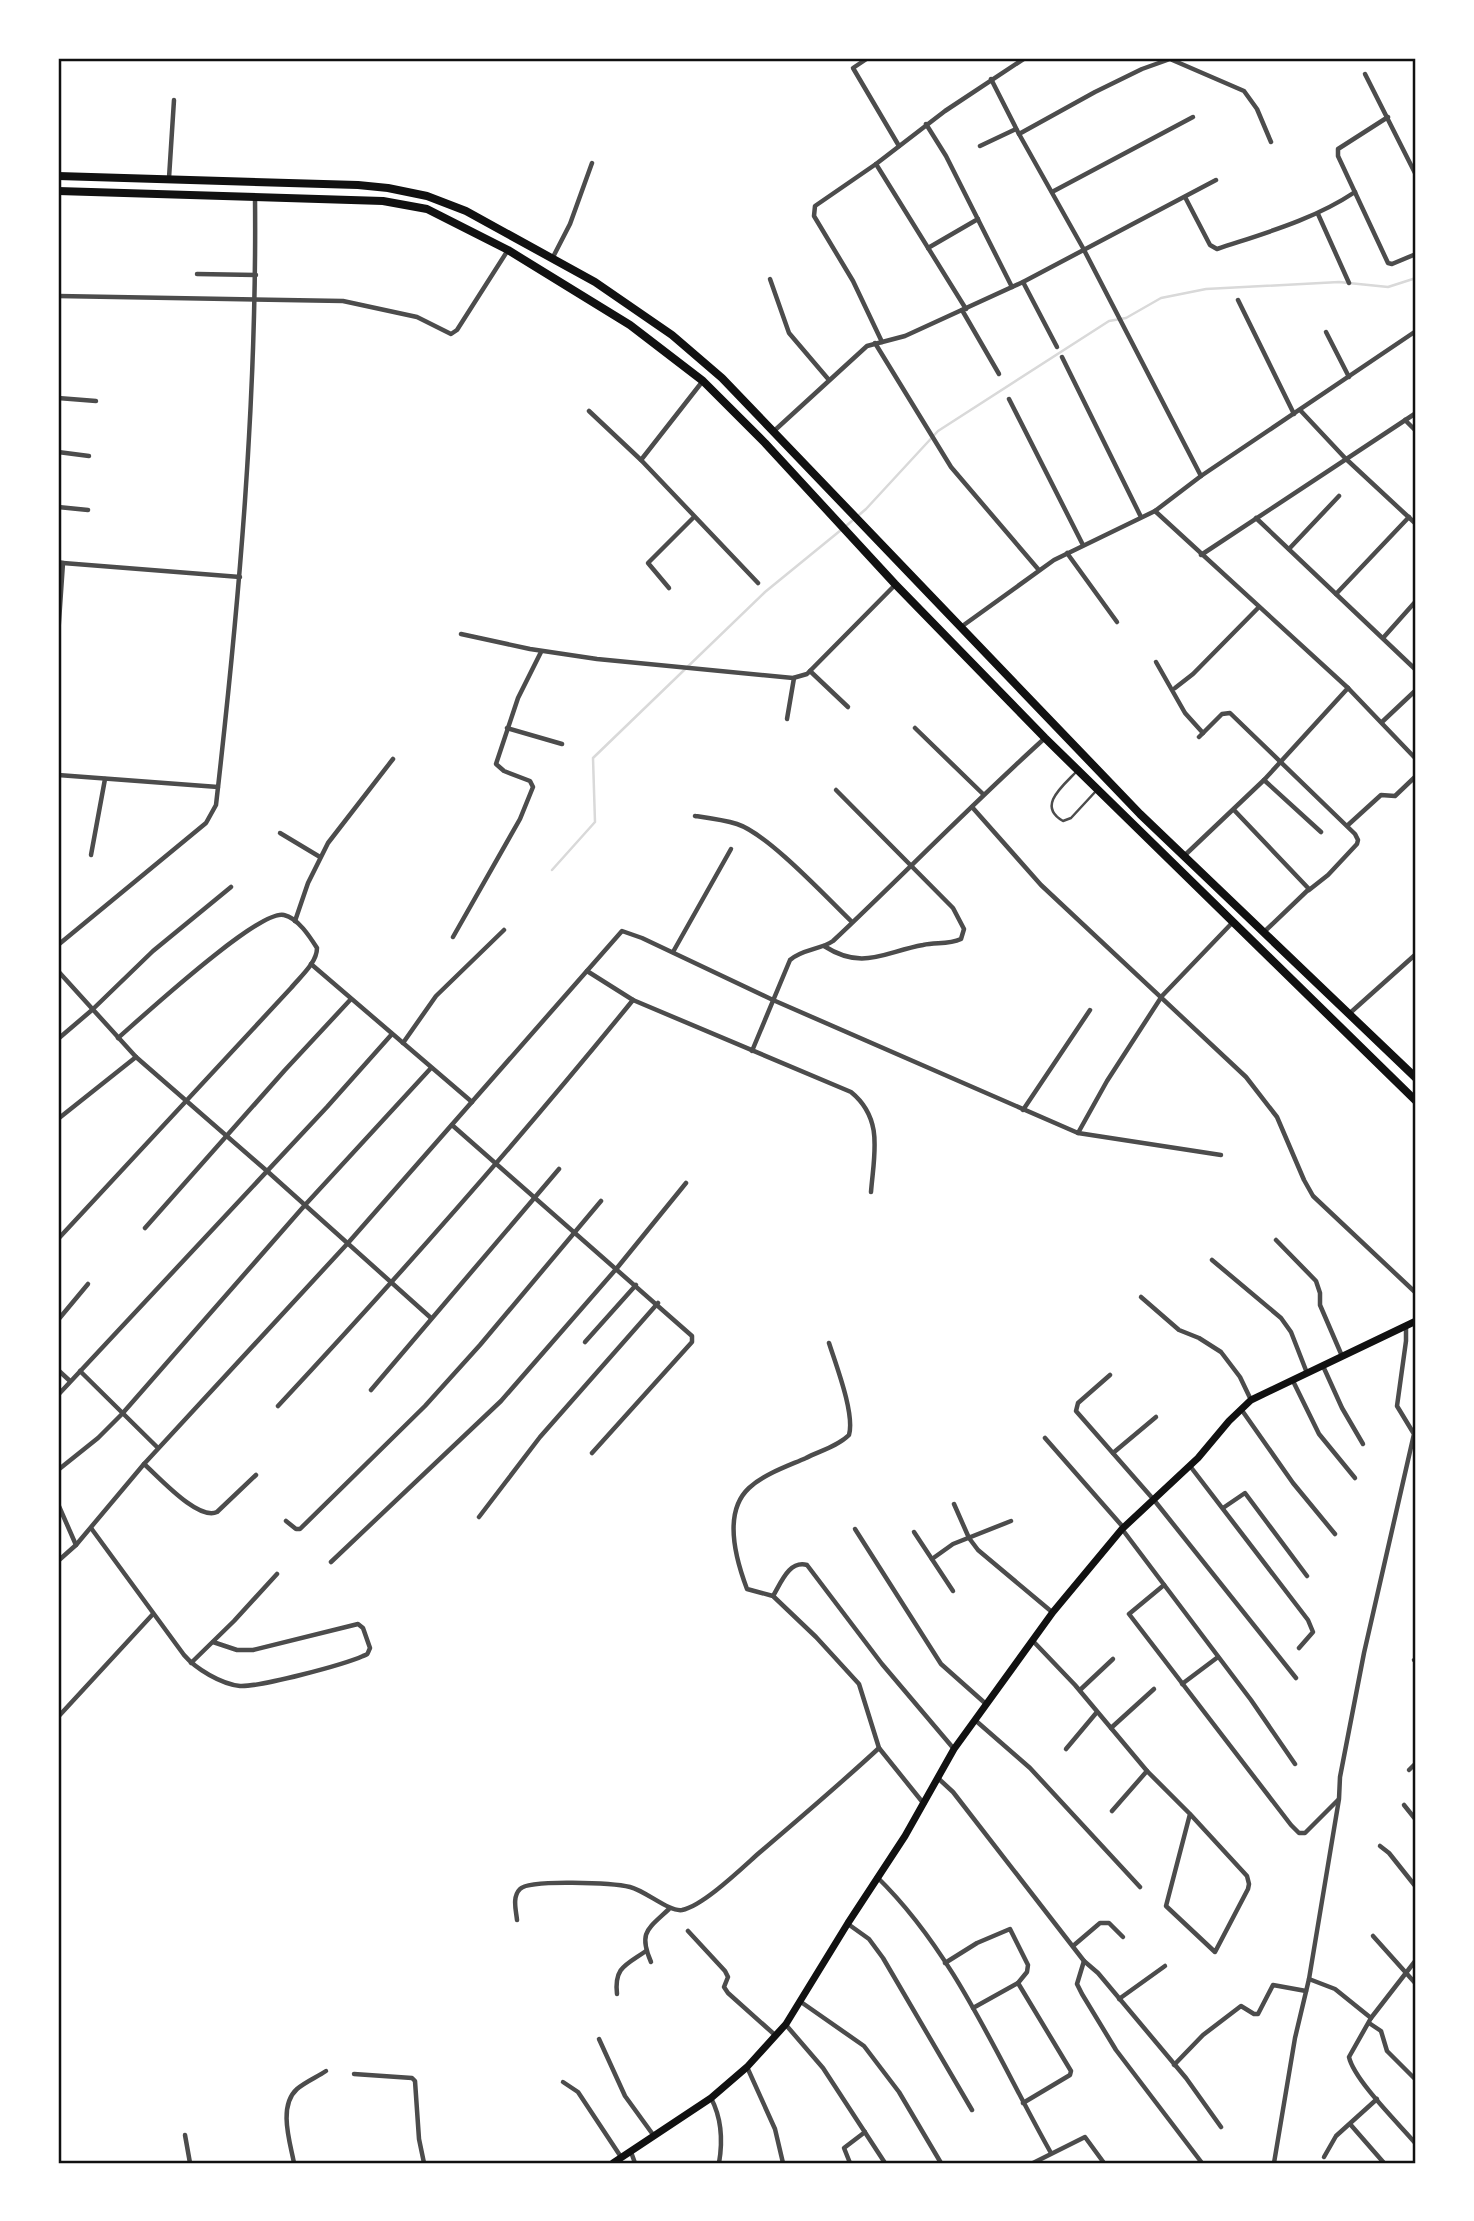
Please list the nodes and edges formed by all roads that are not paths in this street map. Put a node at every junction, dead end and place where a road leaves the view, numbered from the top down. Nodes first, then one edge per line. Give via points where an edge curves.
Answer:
1 (868, 58) edge
2 (1025, 58) edge
3 (1365, 74) dead end
4 (991, 79) junction
5 (174, 100) dead end
6 (1194, 117) dead end
7 (1388, 117) junction
8 (926, 124) junction
9 (1017, 132) junction
10 (1271, 142) dead end
11 (899, 146) junction
12 (980, 146) dead end
13 (592, 163) dead end
14 (876, 164) junction
15 (1416, 175) edge
16 (58, 176) edge
17 (169, 177) junction
18 (1216, 180) dead end
19 (58, 191) edge
20 (1052, 192) junction
21 (1355, 192) junction
22 (255, 196) junction
23 (1185, 197) junction
24 (1318, 214) junction
25 (978, 219) junction
26 (929, 248) junction
27 (1083, 248) junction
28 (508, 250) junction
29 (1416, 254) edge
30 (553, 257) junction
31 (197, 274) dead end
32 (256, 275) junction
33 (770, 279) dead end
34 (595, 282) junction
35 (1023, 282) junction
36 (1349, 283) dead end
37 (1012, 287) junction
38 (58, 296) edge
39 (587, 296) junction
40 (256, 300) junction
41 (1238, 300) dead end
42 (964, 309) junction
43 (1416, 331) edge
44 (1326, 332) dead end
45 (882, 342) junction
46 (875, 343) junction
47 (1057, 347) dead end
48 (1062, 357) dead end
49 (999, 374) dead end
50 (1349, 377) junction
51 (829, 380) junction
52 (703, 382) junction
53 (58, 398) edge
54 (1009, 399) dead end
55 (96, 401) dead end
56 (1300, 410) junction
57 (589, 411) dead end
58 (1416, 413) edge
59 (1294, 414) junction
60 (1405, 421) junction
61 (1416, 430) edge
62 (775, 431) junction
63 (58, 452) edge
64 (89, 456) dead end
65 (1345, 458) junction
66 (641, 460) junction
67 (1201, 476) junction
68 (1339, 496) dead end
69 (58, 507) edge
70 (88, 510) dead end
71 (1155, 511) junction
72 (694, 517) junction
73 (1141, 517) junction
74 (1409, 517) junction
75 (1256, 518) junction
76 (1416, 524) edge
77 (1083, 545) junction
78 (1289, 549) junction
79 (1067, 553) junction
80 (1201, 555) junction
81 (61, 563) edge
82 (1038, 569) junction
83 (240, 577) junction
84 (758, 583) dead end
85 (895, 584) junction
86 (669, 588) dead end
87 (1336, 594) junction
88 (1416, 601) edge
89 (1258, 607) junction
90 (1117, 622) dead end
91 (960, 627) junction
92 (461, 634) dead end
93 (58, 636) edge
94 (1383, 638) junction
95 (541, 651) junction
96 (1156, 662) dead end
97 (1416, 670) edge
98 (810, 671) junction
99 (794, 678) junction
100 (1175, 688) dead end
101 (1348, 688) junction
102 (1416, 690) edge
103 (848, 707) dead end
104 (788, 719) dead end
105 (1382, 722) junction
106 (508, 728) junction
107 (915, 728) dead end
108 (1045, 738) junction
109 (562, 744) dead end
110 (393, 759) dead end
111 (1416, 760) edge
112 (1282, 762) junction
113 (1077, 771) junction
114 (58, 775) edge
115 (1416, 776) edge
116 (105, 779) junction
117 (1264, 780) junction
118 (218, 787) junction
119 (836, 790) dead end
120 (1096, 790) junction
121 (983, 794) junction
122 (972, 807) junction
123 (1234, 810) junction
124 (1138, 812) junction
125 (695, 816) dead end
126 (1128, 822) junction
127 (1348, 825) junction
128 (1321, 832) dead end
129 (280, 833) dead end
130 (731, 849) dead end
131 (91, 855) dead end
132 (1184, 856) junction
133 (320, 857) junction
134 (912, 866) junction
135 (230, 887) dead end
136 (1309, 890) junction
137 (295, 921) junction
138 (852, 922) junction
139 (1233, 923) junction
140 (505, 930) dead end
141 (1264, 932) junction
142 (453, 937) dead end
143 (58, 945) edge
144 (824, 946) junction
145 (673, 952) junction
146 (1416, 954) edge
147 (311, 964) junction
148 (58, 971) edge
149 (587, 971) junction
150 (1162, 996) junction
151 (351, 999) junction
152 (633, 1000) junction
153 (773, 1000) junction
154 (92, 1010) junction
155 (1090, 1010) dead end
156 (1350, 1013) junction
157 (392, 1034) junction
158 (118, 1038) junction
159 (58, 1039) edge
160 (403, 1044) junction
161 (752, 1051) junction
162 (136, 1056) junction
163 (431, 1068) junction
164 (1416, 1078) edge
165 (186, 1100) junction
166 (1416, 1101) edge
167 (472, 1102) junction
168 (1023, 1110) junction
169 (58, 1119) edge
170 (452, 1125) junction
171 (1078, 1133) junction
172 (226, 1135) junction
173 (1221, 1155) dead end
174 (496, 1163) junction
175 (559, 1169) dead end
176 (267, 1171) junction
177 (686, 1183) dead end
178 (871, 1192) dead end
179 (535, 1197) junction
180 (601, 1201) dead end
181 (305, 1205) junction
182 (145, 1228) dead end
183 (576, 1232) junction
184 (58, 1239) edge
185 (1276, 1240) dead end
186 (348, 1243) junction
187 (1212, 1260) dead end
188 (617, 1268) junction
189 (88, 1284) dead end
190 (391, 1284) junction
191 (636, 1285) junction
192 (1416, 1293) edge
193 (1141, 1297) dead end
194 (658, 1303) junction
195 (431, 1318) junction
196 (58, 1320) edge
197 (1416, 1321) edge
198 (1406, 1325) junction
199 (585, 1342) dead end
200 (829, 1343) dead end
201 (1342, 1356) junction
202 (1323, 1365) junction
203 (58, 1370) edge
204 (80, 1371) junction
205 (1307, 1373) junction
206 (1110, 1375) dead end
207 (1292, 1380) junction
208 (70, 1381) junction
209 (371, 1390) dead end
210 (58, 1395) edge
211 (1251, 1400) junction
212 (278, 1406) dead end
213 (1241, 1408) junction
214 (122, 1414) junction
215 (1156, 1417) dead end
216 (1415, 1435) edge
217 (1045, 1438) dead end
218 (1363, 1444) dead end
219 (158, 1448) junction
220 (592, 1453) dead end
221 (1113, 1453) junction
222 (144, 1464) junction
223 (1190, 1466) junction
224 (58, 1470) edge
225 (256, 1475) dead end
226 (1355, 1478) dead end
227 (1154, 1500) junction
228 (58, 1504) edge
229 (954, 1504) dead end
230 (1223, 1508) junction
231 (480, 1517) dead end
232 (286, 1521) dead end
233 (1011, 1521) dead end
234 (91, 1528) junction
235 (1123, 1528) junction
236 (855, 1529) dead end
237 (914, 1532) dead end
238 (1335, 1534) dead end
239 (969, 1538) junction
240 (76, 1545) junction
241 (932, 1559) junction
242 (58, 1561) edge
243 (331, 1562) dead end
244 (277, 1574) dead end
245 (1307, 1576) dead end
246 (1164, 1585) junction
247 (953, 1591) dead end
248 (772, 1596) junction
249 (1053, 1612) junction
250 (153, 1614) junction
251 (1032, 1640) junction
252 (213, 1642) junction
253 (1299, 1648) dead end
254 (1218, 1657) junction
255 (1113, 1659) dead end
256 (191, 1663) junction
257 (1296, 1678) dead end
258 (1182, 1684) junction
259 (1154, 1689) dead end
260 (1080, 1690) junction
261 (986, 1704) junction
262 (1097, 1712) junction
263 (58, 1717) edge
264 (975, 1720) junction
265 (1111, 1728) junction
266 (879, 1748) junction
267 (954, 1749) junction
268 (1066, 1749) dead end
269 (1416, 1763) edge
270 (1295, 1764) dead end
271 (1409, 1770) dead end
272 (1147, 1771) junction
273 (939, 1779) junction
274 (1339, 1799) junction
275 (924, 1804) junction
276 (1404, 1805) dead end
277 (1112, 1811) dead end
278 (1190, 1814) junction
279 (1416, 1820) edge
280 (1380, 1846) dead end
281 (877, 1878) junction
282 (1140, 1887) dead end
283 (1416, 1887) edge
284 (669, 1909) junction
285 (517, 1920) dead end
286 (848, 1923) junction
287 (688, 1931) dead end
288 (1373, 1936) dead end
289 (1123, 1937) dead end
290 (1073, 1946) junction
291 (646, 1951) junction
292 (1416, 1960) edge
293 (1084, 1961) junction
294 (651, 1962) dead end
295 (945, 1963) junction
296 (1165, 1966) dead end
297 (1406, 1972) junction
298 (1309, 1979) junction
299 (1018, 1983) junction
300 (1416, 1984) edge
301 (1306, 1991) junction
302 (617, 1994) dead end
303 (1119, 1999) junction
304 (801, 2002) junction
305 (973, 2008) junction
306 (1370, 2020) junction
307 (786, 2024) junction
308 (776, 2036) junction
309 (599, 2039) dead end
310 (1174, 2065) junction
311 (747, 2067) junction
312 (326, 2071) dead end
313 (355, 2074) dead end
314 (1416, 2080) edge
315 (563, 2082) dead end
316 (711, 2098) junction
317 (1377, 2099) junction
318 (1023, 2103) junction
319 (972, 2110) dead end
320 (1350, 2124) junction
321 (1221, 2127) dead end
322 (865, 2132) junction
323 (185, 2135) dead end
324 (654, 2136) junction
325 (1416, 2144) edge
326 (631, 2152) junction
327 (1051, 2153) junction
328 (1324, 2157) dead end
329 (622, 2158) junction
330 (190, 2163) edge
331 (294, 2163) edge
332 (424, 2163) edge
333 (613, 2163) edge
334 (635, 2163) edge
335 (719, 2163) edge
336 (783, 2163) edge
337 (850, 2163) edge
338 (885, 2163) edge
339 (942, 2163) edge
340 (1033, 2163) edge
341 (1104, 2163) edge
342 (1202, 2163) edge
343 (1274, 2163) edge
344 (1384, 2163) edge

1 - 11 street via 853,68
2 - 4 street
3 - 7 street
4 - 8 street
4 - 9 street
5 - 17 street
6 - 20 street
7 - 15 street
7 - 21 street via 1338,149
8 - 11 street
8 - 25 street
9 - 10 street via 1170,59 1244,91
9 - 12 street
9 - 20 street
11 - 14 street
13 - 30 street
14 - 26 street
14 - 45 street via 816,205 813,212
16 - 17 highway
17 - 30 highway via 408,191 466,211
18 - 23 street
19 - 22 highway
20 - 27 street
21 - 24 street
21 - 29 street via 1388,263
22 - 28 highway via 410,205 449,218
22 - 32 street
23 - 24 street via 1217,249
23 - 27 street
24 - 36 street
25 - 26 street
25 - 37 street
26 - 42 street
27 - 35 street
27 - 67 street
28 - 39 highway
28 - 40 street via 453,333 417,317 364,304
30 - 34 highway
31 - 32 street
32 - 40 street
33 - 51 street via 789,333
34 - 39 highway
34 - 62 highway via 672,335
35 - 37 street
35 - 47 street
37 - 42 street
38 - 40 street
39 - 52 highway
40 - 83 street
41 - 59 street
42 - 45 street
42 - 49 street
43 - 50 street
44 - 50 street
45 - 46 street
46 - 51 street
46 - 82 street via 959,477
48 - 73 street
50 - 56 street
51 - 62 street
52 - 66 street
52 - 85 highway
53 - 55 street
54 - 77 street
56 - 59 street
56 - 65 street
57 - 66 street
58 - 60 street
59 - 67 street
60 - 61 street
60 - 65 street
62 - 91 highway
63 - 64 street
65 - 74 street
65 - 75 street
66 - 72 street
67 - 71 street
68 - 78 street
69 - 70 street
71 - 73 street
71 - 80 street
72 - 84 street
72 - 86 street via 648,563
73 - 77 street
74 - 76 street
74 - 87 street
75 - 78 street
75 - 80 street
77 - 79 street
78 - 87 street
79 - 82 street
79 - 90 street
80 - 89 street
81 - 83 street
81 - 93 street
82 - 91 street
83 - 118 street
85 - 98 street
85 - 108 highway
87 - 94 street
88 - 94 street
89 - 100 street
89 - 101 street
91 - 124 highway
92 - 95 street
94 - 97 street
95 - 99 street
95 - 106 street
96 - 112 street via 1201,735 1229,712
98 - 99 street
98 - 103 street
99 - 104 street
101 - 105 street
101 - 112 street
102 - 105 street
105 - 111 street
106 - 109 street
106 - 142 street via 496,764 530,781 533,787 520,819
107 - 121 street
108 - 113 highway
108 - 121 street
110 - 133 street
112 - 117 street
112 - 127 street via 1323,806
113 - 120 highway
113 - 120 lane via 1052,798 1055,817 1066,822
114 - 116 street
115 - 127 street via 1395,796 1381,795
116 - 118 street
116 - 131 street
117 - 123 street
117 - 128 street
118 - 143 street via 215,809 206,823
119 - 134 street
120 - 126 highway
121 - 122 street
122 - 134 street
122 - 150 street via 1041,885
123 - 132 street
123 - 136 street
124 - 126 highway
124 - 132 highway
125 - 138 street via 749,830
126 - 139 highway
127 - 136 street via 1357,844
129 - 133 street
130 - 145 street
132 - 141 highway
133 - 137 street
134 - 138 street
134 - 144 street via 953,908 964,929 961,939 951,944 924,944 880,958 840,956
135 - 154 street
136 - 141 street
137 - 147 street via 316,947 318,954
137 - 158 street via 281,914 258,923
138 - 144 street
139 - 150 street
139 - 166 highway
140 - 160 street via 436,996
141 - 156 highway
144 - 153 street via 793,957
145 - 149 street via 623,930
145 - 153 street
146 - 156 street
147 - 151 street
147 - 165 street
148 - 154 street
149 - 152 street
149 - 167 street
150 - 171 street
150 - 192 street via 1258,1090 1277,1116 1308,1189
151 - 157 street
151 - 172 street
152 - 161 street
152 - 174 street
153 - 161 street
153 - 168 street
154 - 158 street
154 - 159 street
155 - 168 street
156 - 164 highway
157 - 160 street
157 - 176 street
158 - 162 street
160 - 163 street
161 - 178 street via 847,1089 863,1103 875,1130
162 - 165 street
162 - 169 street
163 - 167 street
163 - 181 street
165 - 172 street
165 - 184 street
167 - 170 street
168 - 171 street
170 - 174 street
170 - 186 street
171 - 173 street
172 - 176 street
172 - 182 street
174 - 179 street
174 - 190 street
175 - 179 street
176 - 181 street
176 - 204 street
177 - 188 street
179 - 183 street
179 - 195 street
180 - 183 street
181 - 186 street
181 - 214 street
183 - 188 street
183 - 232 street via 411,1422 299,1529
185 - 201 street via 1316,1281 1320,1306
186 - 190 street
186 - 219 street
187 - 205 street via 1281,1318
188 - 191 street
188 - 243 street via 501,1401
189 - 196 street
190 - 195 street
190 - 212 street
191 - 194 street
191 - 199 street
193 - 211 street via 1179,1330 1221,1352
194 - 220 street via 691,1334 692,1342
194 - 231 street via 540,1437
195 - 209 street
197 - 198 main road
198 - 201 main road
198 - 216 street via 1397,1406
200 - 248 street via 845,1400 849,1435 755,1482 736,1510 735,1553 747,1589
201 - 202 main road
202 - 205 main road
202 - 218 street
203 - 208 street
204 - 208 street
204 - 214 street
205 - 207 main road
206 - 221 street via 1076,1410
207 - 211 main road
207 - 226 street via 1319,1434
208 - 210 street
211 - 213 main road
213 - 223 main road
213 - 238 street
214 - 219 street
214 - 224 street
215 - 221 street
216 - 274 street via 1364,1653
217 - 235 street
219 - 222 street
221 - 227 street
222 - 225 street via 196,1510 209,1514 217,1512
222 - 234 street
223 - 227 main road
223 - 230 street
227 - 235 main road
227 - 257 street
228 - 240 street
229 - 239 street
230 - 245 street via 1245,1493
230 - 253 street via 1308,1620 1312,1632
233 - 239 street
234 - 240 street
234 - 250 street
235 - 246 street
235 - 249 main road
236 - 261 street via 941,1664
237 - 241 street
239 - 241 street
239 - 249 street
240 - 242 street
241 - 247 street
244 - 252 street
246 - 254 street
246 - 258 street via 1129,1614
248 - 266 street via 859,1684
248 - 267 street via 790,1569 807,1565
249 - 251 main road
250 - 256 street
250 - 263 street
251 - 260 street
251 - 261 main road
252 - 256 street
252 - 256 street via 253,1650 358,1624 370,1647 368,1653 317,1670 241,1686
254 - 258 street
254 - 270 street
255 - 260 street
258 - 274 street via 1299,1833 1305,1833
259 - 265 street
260 - 262 street
261 - 264 main road
262 - 265 street
262 - 268 street
264 - 267 main road
264 - 282 street via 1030,1768
265 - 272 street
266 - 275 street
266 - 284 street via 720,1887 687,1909
267 - 273 main road
269 - 271 street
272 - 277 street
272 - 278 street
273 - 275 main road
273 - 290 street
274 - 298 street
275 - 281 main road
276 - 279 street
278 - 278 street via 1166,1906 1215,1952 1249,1884 1247,1876
280 - 283 street
281 - 286 main road
281 - 295 street via 913,1915
284 - 285 street via 631,1887 535,1884 517,1893
284 - 291 street via 646,1931
286 - 304 main road
286 - 319 street via 869,1939 883,1958
287 - 308 street via 725,1971 728,1993
288 - 297 street
289 - 290 street via 1109,1923 1100,1923
290 - 293 street
291 - 294 street
291 - 302 street via 617,1973
292 - 297 street
293 - 303 street
293 - 342 street via 1077,1984 1082,1994 1116,2050
295 - 299 street via 1009,1929 1028,1965
295 - 305 street
296 - 303 street
297 - 300 street
297 - 306 street
298 - 301 street
298 - 306 street via 1335,1989
299 - 305 street
299 - 318 street via 1071,2073
301 - 310 street via 1273,1985 1258,2014 1241,2006
301 - 343 street
303 - 310 street
304 - 307 main road
304 - 339 street via 864,2046 899,2092
305 - 318 street
306 - 314 street via 1381,2031 1387,2050
306 - 317 street via 1349,2057
307 - 308 main road
307 - 322 street via 823,2068
308 - 311 main road
309 - 324 street via 625,2096
310 - 321 street
311 - 316 main road
311 - 336 street via 775,2129
312 - 331 street via 296,2089 289,2099
313 - 332 street via 415,2081
315 - 329 street via 578,2092
316 - 324 main road
316 - 335 street via 722,2133
317 - 320 street
317 - 325 street
318 - 327 street
320 - 328 street via 1336,2136
320 - 344 street
322 - 337 street via 844,2148
322 - 338 street
323 - 330 street
324 - 326 main road
326 - 329 main road
326 - 334 street
327 - 340 street
327 - 341 street via 1086,2137
329 - 333 main road

